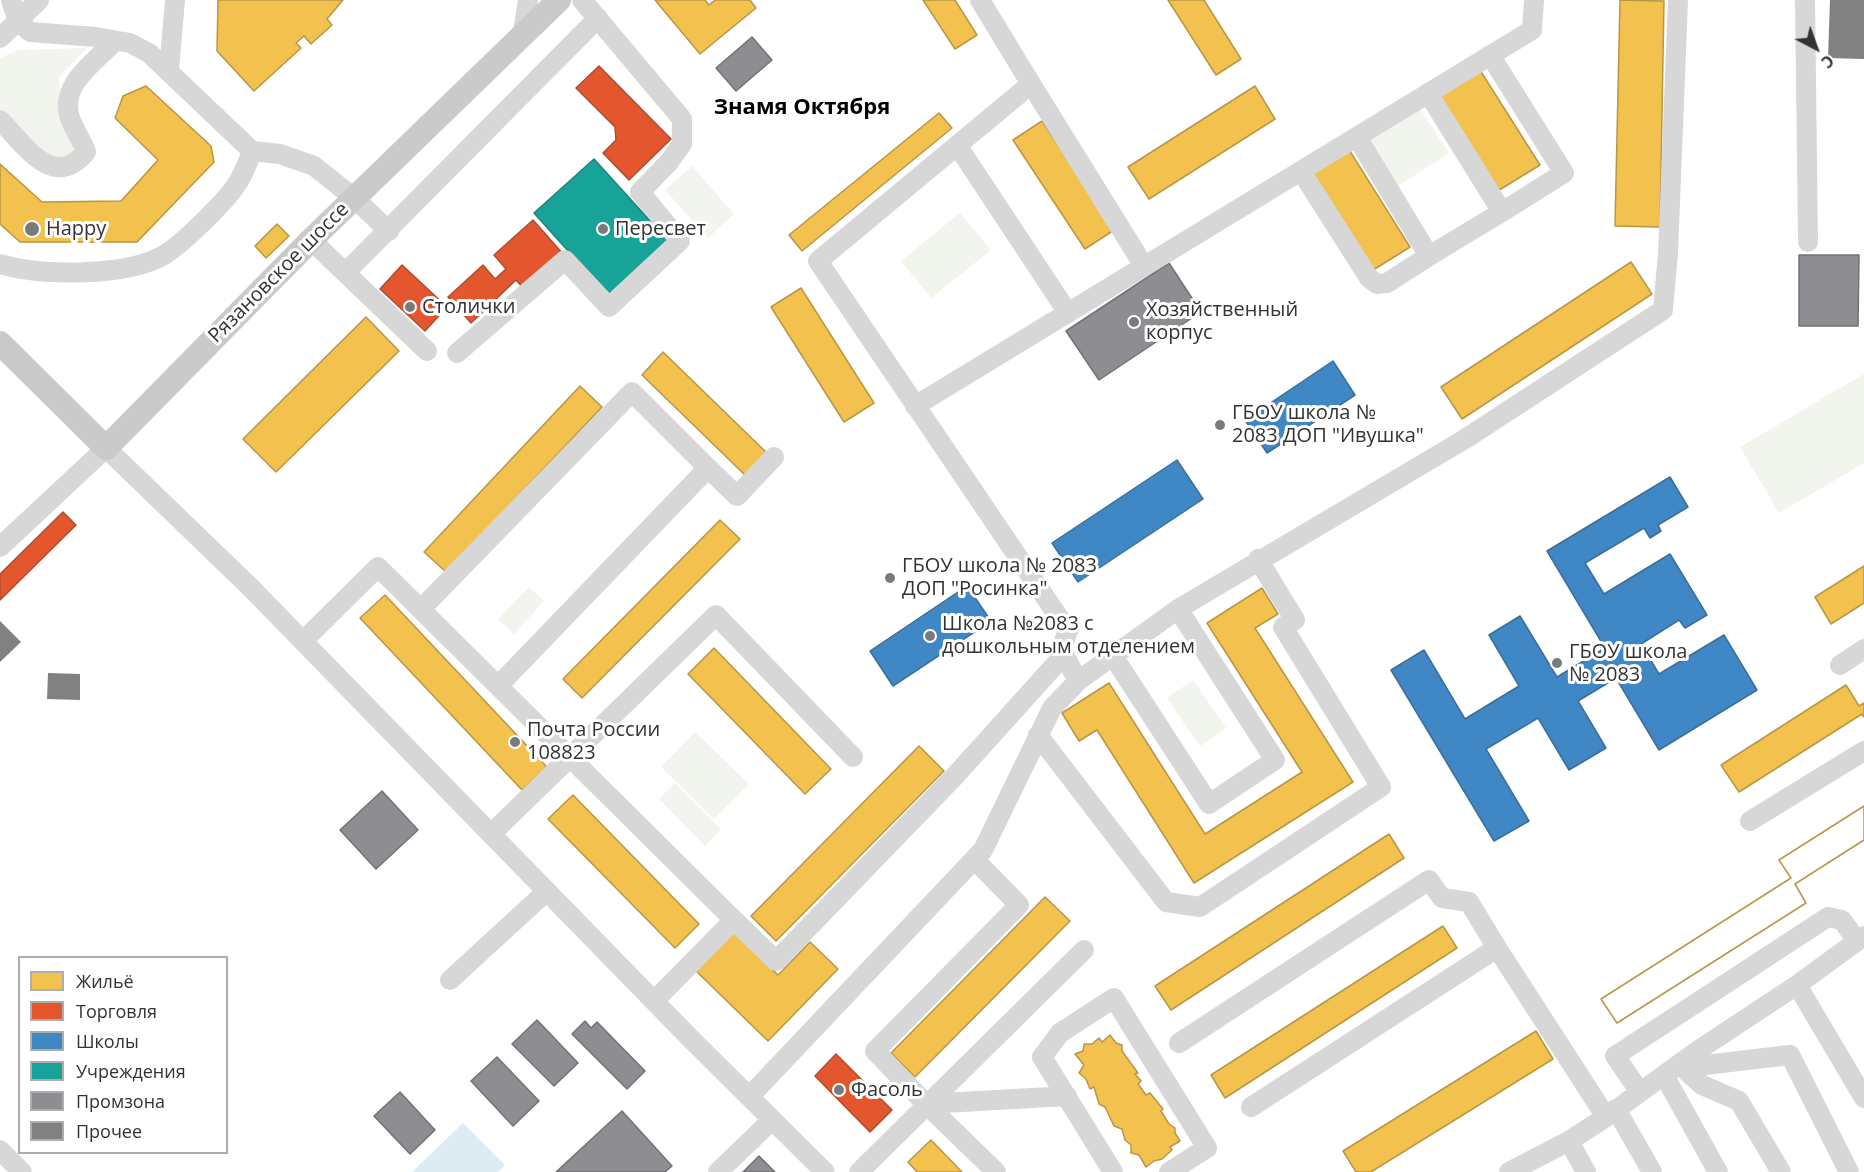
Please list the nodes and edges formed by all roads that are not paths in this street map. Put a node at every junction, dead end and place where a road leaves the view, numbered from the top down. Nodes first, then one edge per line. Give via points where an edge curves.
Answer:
1 (11, 0) edge
2 (39, 0) edge
3 (176, 0) edge
4 (528, 0) edge
5 (559, 0) edge
6 (582, 0) edge
7 (980, 0) edge
8 (1534, 0) edge
9 (1678, 0) edge
10 (1805, 0) edge
11 (598, 18) junction
12 (18, 21) junction
13 (523, 33) junction
14 (0, 38) edge
15 (114, 42) junction
16 (1490, 56) junction
17 (169, 70) junction
18 (1031, 84) junction
19 (1428, 93) junction
20 (0, 120) edge
21 (1357, 137) junction
22 (957, 145) junction
23 (252, 151) junction
24 (1301, 171) junction
25 (354, 198) junction
26 (1502, 212) junction
27 (389, 231) junction
28 (311, 240) junction
29 (1808, 242) dead end
30 (1429, 256) junction
31 (0, 264) edge
32 (1144, 266) junction
33 (345, 273) junction
34 (1068, 313) junction
35 (0, 343) edge
36 (427, 351) dead end
37 (457, 353) dead end
38 (915, 406) junction
39 (105, 448) junction
40 (774, 457) dead end
41 (708, 468) junction
42 (0, 547) edge
43 (1258, 559) junction
44 (421, 609) junction
45 (1178, 609) junction
46 (303, 641) junction
47 (1864, 649) edge
48 (1064, 655) junction
49 (1113, 656) junction
50 (1840, 665) dead end
51 (1078, 681) junction
52 (498, 686) junction
53 (1038, 735) junction
54 (1864, 751) edge
55 (570, 757) junction
56 (853, 757) dead end
57 (1750, 821) dead end
58 (491, 834) junction
59 (974, 859) junction
60 (547, 891) junction
61 (734, 920) junction
62 (1861, 939) edge
63 (1497, 948) junction
64 (1084, 950) dead end
65 (450, 981) dead end
66 (1797, 985) junction
67 (654, 1001) junction
68 (1179, 1043) dead end
69 (1696, 1051) junction
70 (1671, 1069) junction
71 (1640, 1092) junction
72 (1067, 1096) junction
73 (749, 1097) junction
74 (1864, 1098) edge
75 (926, 1104) junction
76 (1251, 1107) dead end
77 (1611, 1113) junction
78 (772, 1120) junction
79 (1569, 1141) junction
80 (0, 1150) edge
81 (1521, 1169) edge
82 (22, 1172) edge
83 (718, 1172) edge
84 (825, 1172) edge
85 (859, 1172) edge
86 (996, 1172) edge
87 (1113, 1172) edge
88 (1169, 1172) edge
89 (1586, 1172) edge
90 (1652, 1172) edge
91 (1718, 1172) edge
92 (1781, 1172) edge
93 (1849, 1172) edge

1 - 12 street
2 - 12 street
3 - 17 street
4 - 13 street
5 - 13 main road, Рязановское шоссе
6 - 11 street
7 - 18 street
8 - 16 street via 1532,30
9 - 43 street via 1663,310 1465,439
10 - 29 street
11 - 27 street
11 - 37 street via 682,119 682,144 640,192 680,241 609,307 565,260
12 - 14 street
12 - 15 street via 30,32
13 - 25 main road, Рязановское шоссе
15 - 17 street via 130,43
15 - 20 street via 70,88 66,102 86,152 79,161 58,169 47,166
16 - 19 street
16 - 26 street via 1564,173
17 - 23 street
18 - 22 street
18 - 32 street
19 - 21 street
19 - 26 street
21 - 24 street
21 - 30 street
22 - 34 street
22 - 38 street via 818,261
23 - 25 street via 280,154 314,166
23 - 31 street via 234,189 164,255 114,269 66,272 19,270
24 - 30 street via 1369,278 1377,284 1387,283
24 - 32 street
25 - 27 street
25 - 28 main road, Рязановское шоссе
26 - 30 street
27 - 33 street
28 - 33 street
28 - 39 main road, Рязановское шоссе
32 - 34 street
33 - 36 street
34 - 38 street
35 - 39 main road
38 - 48 street via 1068,631 1061,649
39 - 42 street, Рязановское шоссе
39 - 46 street
40 - 41 street via 737,496
41 - 44 street via 632,392
41 - 52 street
43 - 45 street
43 - 53 street via 1295,620 1283,627 1381,787 1200,907 1166,902
44 - 46 street via 378,567
44 - 52 street
45 - 49 street
45 - 49 street via 1275,760 1209,804
46 - 58 street
47 - 50 street
48 - 51 street
48 - 61 street via 954,777 776,961
49 - 51 street
51 - 53 street via 1052,708
52 - 55 street
53 - 59 street
54 - 57 street
55 - 56 street via 716,615
55 - 58 street
55 - 61 street
58 - 60 street
59 - 73 street
59 - 75 street via 1019,905 875,1051
60 - 65 street
60 - 67 street
61 - 67 street
62 - 66 street
62 - 71 street via 1842,920 1828,917 1615,1056
63 - 68 street via 1469,903 1443,898 1429,880
63 - 76 street
63 - 77 street
64 - 75 street
66 - 69 street
66 - 74 street
67 - 73 street
69 - 70 street
69 - 93 street via 1705,1065 1790,1055
70 - 71 street
70 - 91 street
70 - 92 street via 1739,1101
71 - 77 street
72 - 75 street
72 - 87 street
72 - 88 street via 1042,1057 1060,1033 1114,998 1207,1148
73 - 78 street
75 - 85 street
75 - 86 street
77 - 79 street
77 - 90 street
78 - 83 street
78 - 84 street
79 - 81 street
79 - 89 street
80 - 82 street

